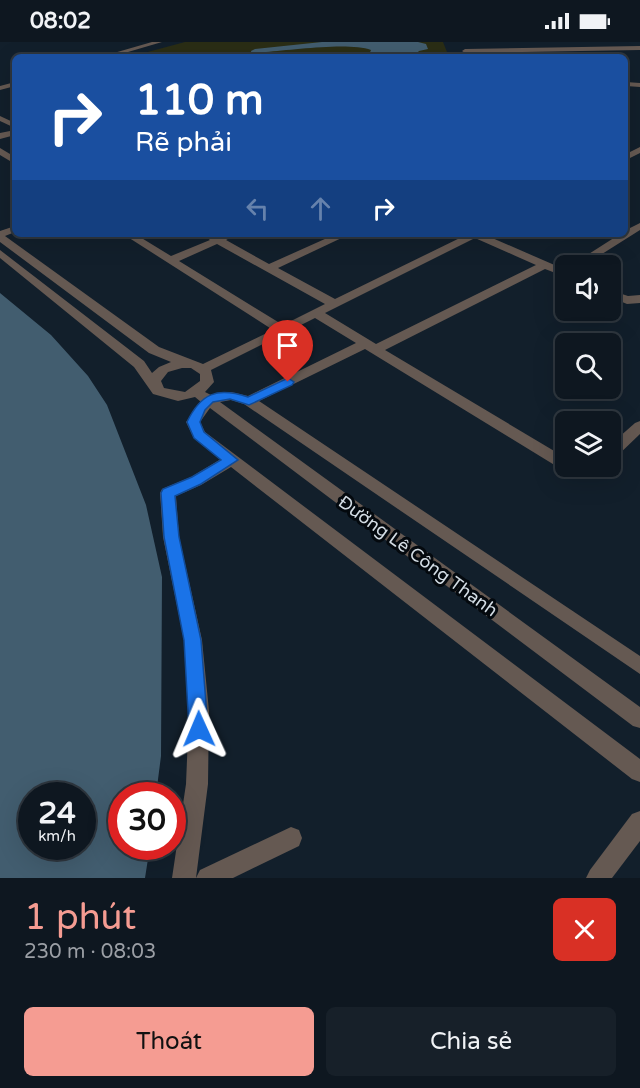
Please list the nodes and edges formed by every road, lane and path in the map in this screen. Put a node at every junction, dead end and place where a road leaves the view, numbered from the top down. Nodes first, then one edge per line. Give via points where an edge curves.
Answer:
1 (159, 42) edge
2 (172, 42) edge
3 (640, 48) edge
4 (464, 51) edge
5 (114, 54) edge
6 (127, 54) edge
7 (567, 54) edge
8 (0, 236) edge
9 (133, 237) edge
10 (212, 237) edge
11 (338, 237) edge
12 (469, 237) edge
13 (482, 237) edge
14 (622, 237) edge
15 (0, 253) edge
16 (593, 255) edge
17 (171, 260) junction
18 (544, 265) junction
19 (269, 268) junction
20 (555, 269) edge
21 (621, 298) edge
22 (640, 299) edge
23 (336, 305) junction
24 (317, 314) junction
25 (284, 331) junction
26 (370, 347) junction
27 (187, 363) junction
28 (203, 369) junction
29 (155, 386) junction
30 (203, 395) junction
31 (249, 401) junction
32 (640, 426) edge
33 (621, 444) edge
34 (555, 459) edge
35 (231, 460) junction
36 (640, 666) edge
37 (640, 719) edge
38 (640, 771) edge
39 (640, 822) edge
40 (291, 838) dead end
41 (184, 878) edge
42 (208, 878) edge
43 (598, 878) edge

1 - 5 street
2 - 6 street
3 - 7 street
4 - 7 street
8 - 27 street via 154,350
9 - 17 street
10 - 17 street
10 - 19 street
11 - 19 street
12 - 23 street
13 - 18 street
14 - 16 street
15 - 29 street via 139,364
17 - 25 street
18 - 20 street
18 - 26 street
19 - 23 street
21 - 22 street
23 - 24 street
24 - 25 street
24 - 26 street
25 - 28 street
26 - 31 street
26 - 34 street
27 - 28 street
27 - 29 street via 162,370
28 - 30 street via 208,377
29 - 30 street via 172,396
30 - 31 street via 230,395
30 - 35 street via 193,422 199,435
30 - 37 street, Đường Lê Công Thanh
31 - 36 street
32 - 33 street
35 - 38 street
35 - 41 street via 168,493 171,537 193,640 199,711 197,784
39 - 43 street
40 - 42 street

